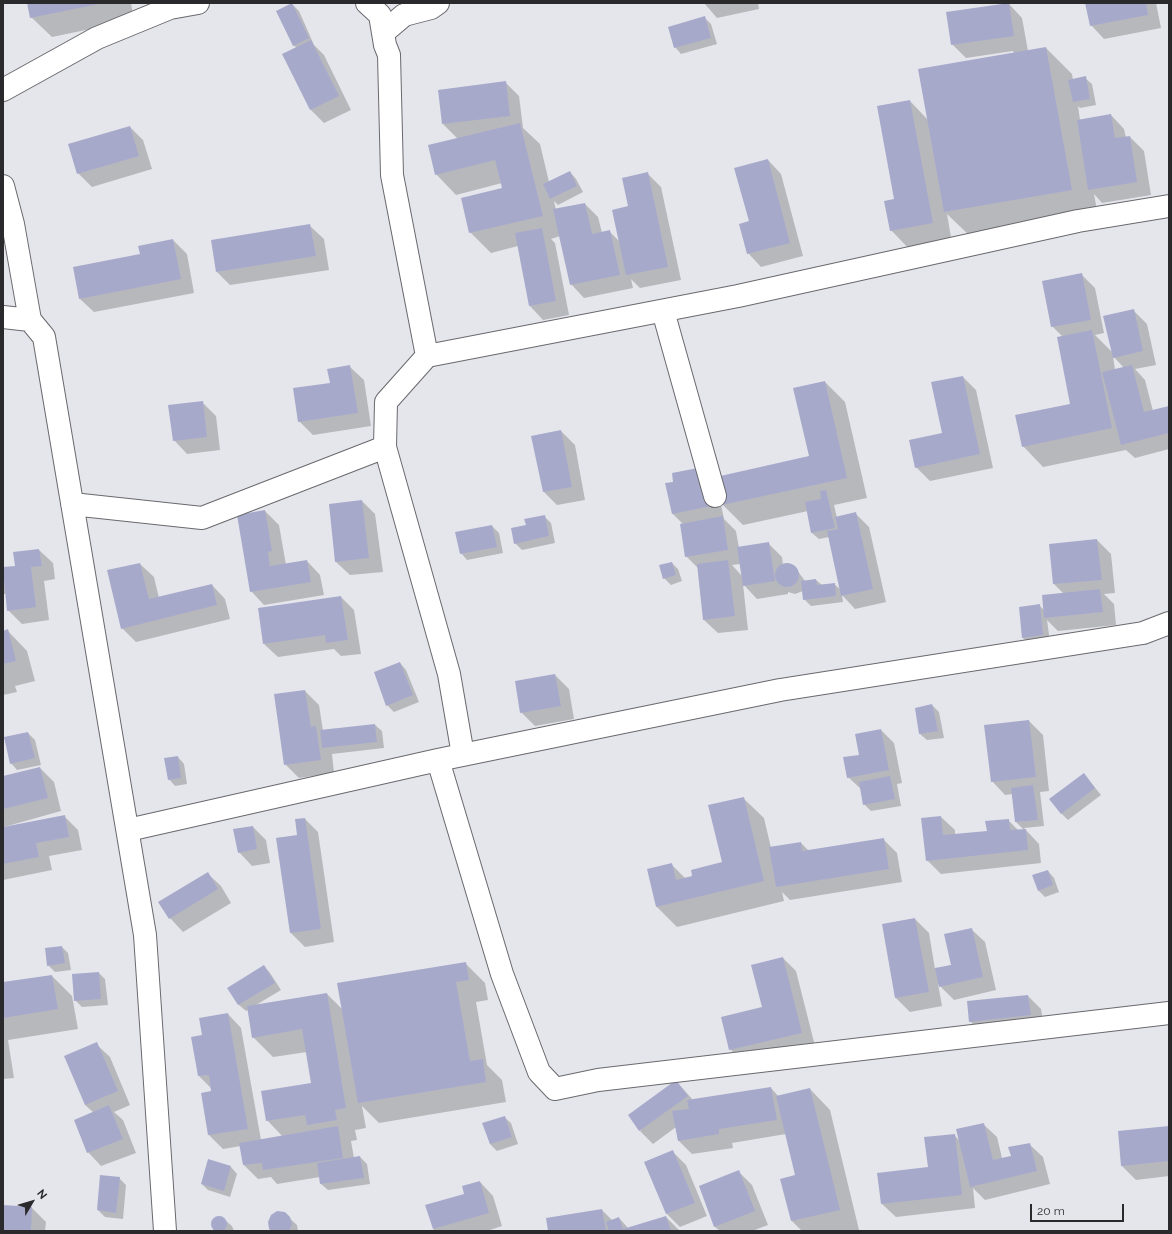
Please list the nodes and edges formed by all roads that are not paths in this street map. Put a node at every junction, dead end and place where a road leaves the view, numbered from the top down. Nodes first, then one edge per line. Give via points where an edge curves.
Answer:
1 (198, 3) edge
2 (366, 3) edge
3 (438, 3) edge
4 (384, 32) junction
5 (3, 90) edge
6 (3, 186) edge
7 (1169, 206) edge
8 (663, 311) junction
9 (3, 317) edge
10 (30, 320) junction
11 (427, 356) junction
12 (385, 447) junction
13 (715, 496) dead end
14 (72, 504) junction
15 (1169, 623) edge
16 (463, 756) junction
17 (438, 760) junction
18 (128, 830) junction
19 (1169, 1013) edge
20 (165, 1231) edge

1 - 5 street via 170,8 97,38
2 - 4 street via 380,15
3 - 4 street via 431,8 404,15
4 - 11 street via 389,55 392,175
6 - 10 street via 13,224
7 - 8 street via 1078,221
8 - 11 street
8 - 13 street
9 - 10 street
10 - 14 street via 44,337
11 - 12 street via 386,402
12 - 14 street via 202,518
12 - 16 street via 449,674
14 - 18 street
15 - 16 street via 1144,633 780,690
16 - 17 street
17 - 18 street
17 - 19 street via 502,974 539,1072 555,1089 598,1080
18 - 20 street via 145,935

